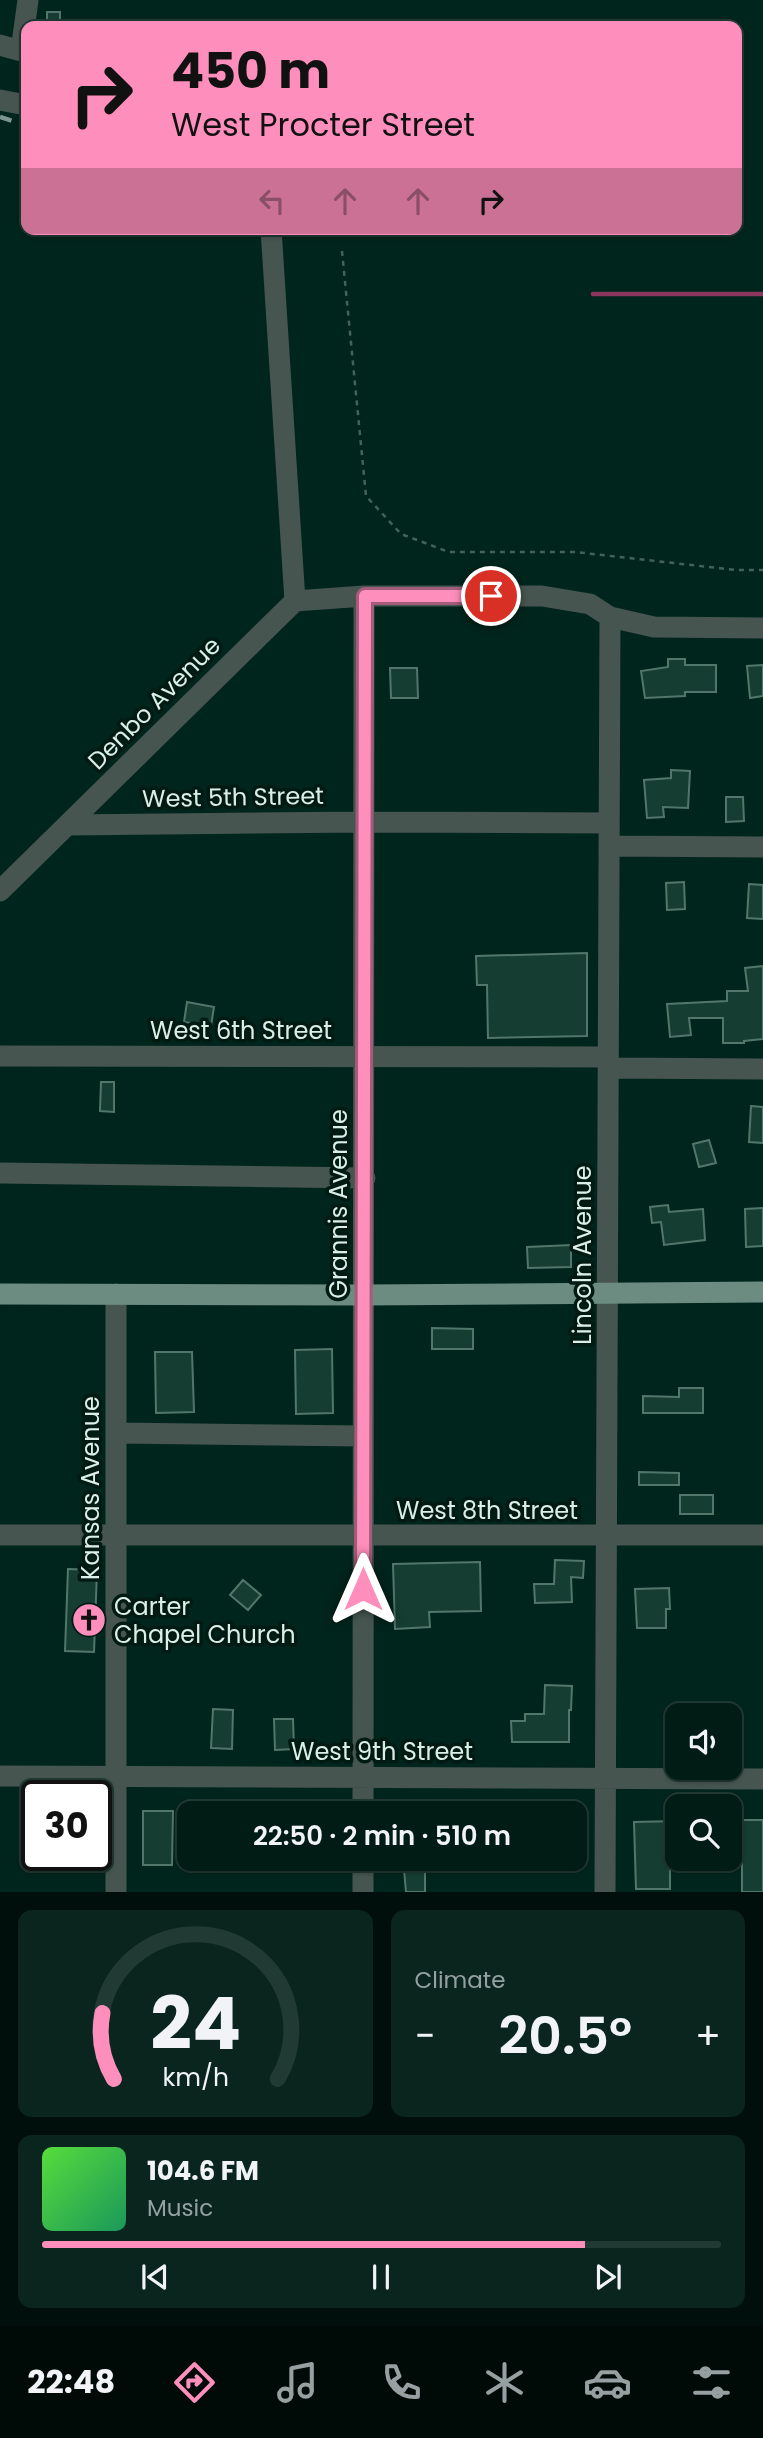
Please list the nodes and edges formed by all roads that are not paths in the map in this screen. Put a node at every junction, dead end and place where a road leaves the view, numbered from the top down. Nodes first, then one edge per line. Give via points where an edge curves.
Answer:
1 (28, 0) edge
2 (25, 21) edge
3 (0, 45) edge
4 (21, 51) edge
5 (0, 100) edge
6 (21, 104) edge
7 (271, 235) edge
8 (365, 596) junction
9 (295, 601) junction
10 (610, 617) junction
11 (763, 628) edge
12 (364, 822) junction
13 (609, 823) junction
14 (68, 825) junction
15 (609, 846) junction
16 (763, 847) edge
17 (0, 891) edge
18 (0, 1056) edge
19 (364, 1057) junction
20 (609, 1063) junction
21 (763, 1069) edge
22 (0, 1173) edge
23 (365, 1178) junction
24 (608, 1292) junction
25 (763, 1292) edge
26 (0, 1294) edge
27 (116, 1294) junction
28 (365, 1295) junction
29 (116, 1433) junction
30 (363, 1436) junction
31 (0, 1535) edge
32 (116, 1535) junction
33 (763, 1535) edge
34 (363, 1536) junction
35 (608, 1536) junction
36 (0, 1776) edge
37 (116, 1776) junction
38 (363, 1777) junction
39 (606, 1778) junction
40 (763, 1779) edge
41 (363, 1801) edge
42 (363, 1871) edge
43 (116, 1892) edge
44 (363, 1892) edge
45 (605, 1892) edge

1 - 2 street
3 - 4 street
5 - 6 street
7 - 9 street
8 - 9 street
8 - 10 street via 542,596 590,604
8 - 12 street, Grannis Avenue
9 - 14 street, Denbo Avenue
10 - 11 street via 654,627
10 - 13 street, Lincoln Avenue
12 - 13 street, West 5th Street
12 - 14 street, West 5th Street
12 - 19 street, Grannis Avenue
13 - 15 street, Lincoln Avenue
14 - 17 street, Denbo Avenue
15 - 16 street
15 - 20 street, Lincoln Avenue
18 - 19 street, West 6th Street
19 - 20 street, West 6th Street
19 - 23 street, Grannis Avenue
20 - 21 street, West 6th Street
20 - 24 street, Lincoln Avenue
22 - 23 street
23 - 28 street, Grannis Avenue
24 - 25 main road
24 - 28 main road
24 - 35 street, Lincoln Avenue
26 - 27 main road
27 - 28 main road
27 - 29 street, Kansas Avenue
28 - 30 street, Grannis Avenue
29 - 30 street
29 - 32 street, Kansas Avenue
30 - 34 street, Grannis Avenue
31 - 32 street, West 8th Street
32 - 34 street, West 8th Street
32 - 37 street, Kansas Avenue
33 - 35 street, West 8th Street
34 - 35 street, West 8th Street
34 - 38 street, Grannis Avenue
35 - 39 street, Lincoln Avenue
36 - 37 street, West 9th Street
37 - 38 street, West 9th Street
37 - 43 street, Kansas Avenue
38 - 39 street, West 9th Street
38 - 41 street, Grannis Avenue
39 - 40 street, West 9th Street
39 - 45 street, Lincoln Avenue
42 - 44 street

